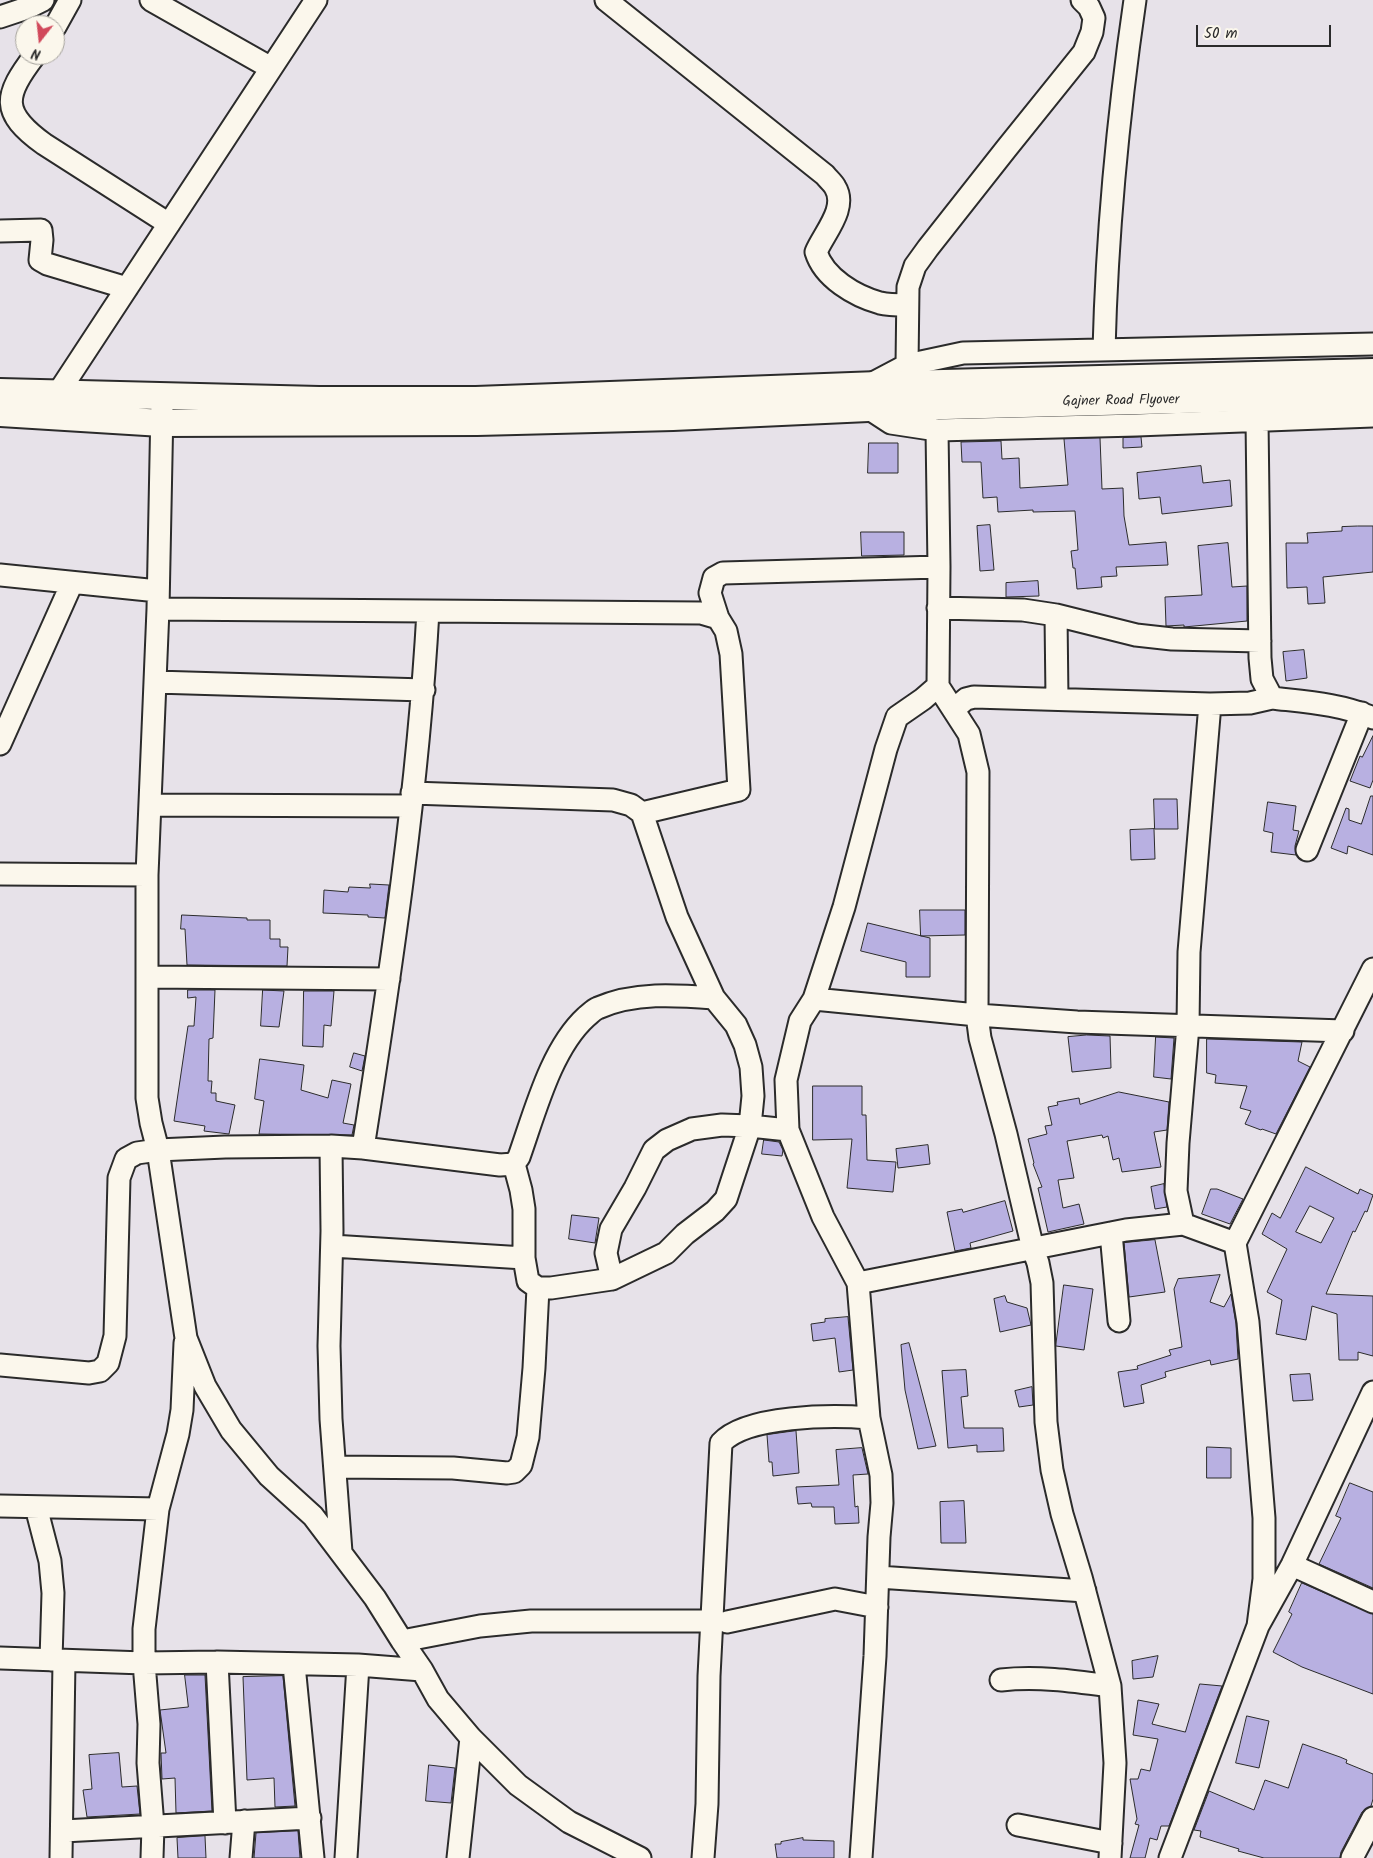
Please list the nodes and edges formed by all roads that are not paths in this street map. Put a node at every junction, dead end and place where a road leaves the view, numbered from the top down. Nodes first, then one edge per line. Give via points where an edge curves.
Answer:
1 (43, 0) edge
2 (70, 0) edge
3 (151, 0) edge
4 (316, 0) edge
5 (606, 0) edge
6 (1082, 0) edge
7 (1135, 0) edge
8 (62, 15) edge
9 (0, 17) edge
10 (28, 65) edge
11 (271, 68) junction
12 (5, 99) edge
13 (169, 224) junction
14 (0, 231) edge
15 (127, 288) junction
16 (907, 305) junction
17 (1373, 344) edge
18 (1104, 350) junction
19 (1373, 372) edge
20 (906, 375) junction
21 (0, 392) edge
22 (1373, 395) edge
23 (163, 396) junction
24 (868, 397) junction
25 (54, 404) junction
26 (0, 413) edge
27 (1373, 416) edge
28 (1257, 420) junction
29 (162, 423) junction
30 (937, 430) junction
31 (940, 567) junction
32 (0, 575) edge
33 (72, 583) junction
34 (158, 600) junction
35 (938, 608) junction
36 (428, 611) junction
37 (1056, 615) junction
38 (718, 618) junction
39 (1260, 641) junction
40 (155, 682) junction
41 (938, 686) junction
42 (424, 690) junction
43 (1272, 698) junction
44 (1057, 699) junction
45 (1210, 704) junction
46 (954, 708) junction
47 (1368, 716) edge
48 (0, 744) edge
49 (412, 799) junction
50 (150, 805) junction
51 (642, 814) junction
52 (1307, 850) dead end
53 (0, 874) edge
54 (147, 875) junction
55 (1373, 969) edge
56 (147, 977) junction
57 (389, 979) junction
58 (714, 998) junction
59 (814, 999) junction
60 (1365, 1005) edge
61 (977, 1015) junction
62 (1188, 1026) junction
63 (1343, 1031) junction
64 (750, 1126) junction
65 (788, 1130) junction
66 (331, 1146) junction
67 (363, 1148) junction
68 (158, 1150) junction
69 (514, 1164) junction
70 (1183, 1224) junction
71 (1112, 1233) junction
72 (1235, 1243) junction
73 (332, 1246) junction
74 (1032, 1249) junction
75 (524, 1258) junction
76 (612, 1278) junction
77 (858, 1283) junction
78 (538, 1288) junction
79 (1119, 1321) dead end
80 (186, 1338) junction
81 (0, 1365) edge
82 (1373, 1392) edge
83 (869, 1418) junction
84 (335, 1467) junction
85 (0, 1506) edge
86 (36, 1507) junction
87 (158, 1509) junction
88 (341, 1552) junction
89 (1292, 1565) junction
90 (878, 1577) junction
91 (1085, 1591) junction
92 (1373, 1602) edge
93 (877, 1607) junction
94 (720, 1621) junction
95 (1258, 1626) junction
96 (402, 1641) junction
97 (0, 1658) edge
98 (58, 1660) junction
99 (217, 1662) junction
100 (144, 1663) junction
101 (294, 1665) junction
102 (358, 1665) junction
103 (422, 1670) junction
104 (1001, 1680) dead end
105 (1110, 1686) junction
106 (471, 1738) junction
107 (310, 1818) junction
108 (1373, 1818) edge
109 (235, 1822) junction
110 (1018, 1825) dead end
111 (153, 1826) junction
112 (63, 1831) junction
113 (1111, 1850) edge
114 (61, 1858) edge
115 (152, 1858) edge
116 (241, 1858) edge
117 (313, 1858) edge
118 (346, 1858) edge
119 (458, 1858) edge
120 (640, 1858) edge
121 (703, 1858) edge
122 (861, 1858) edge
123 (1170, 1858) edge
124 (1352, 1858) edge

1 - 9 street
2 - 8 street
3 - 11 street
4 - 11 street
5 - 16 street via 825,175 836,188 840,202 836,216 816,252 827,272 859,295 881,304
6 - 16 street via 1090,7 1094,18 1084,52 915,266 908,287
7 - 18 street via 1111,199
10 - 12 street
11 - 13 street
12 - 13 street via 26,131
13 - 15 street
14 - 15 street via 41,230 40,260
15 - 25 street
16 - 20 street
17 - 18 street
18 - 20 street via 963,353
19 - 20 main road, Gajner Road Flyover
20 - 24 main road, Gajner Road Flyover
21 - 25 main road
22 - 24 main road, Gajner Road Flyover via 915,407
23 - 24 main road via 329,400
23 - 25 main road
23 - 29 street
24 - 29 main road via 673,417
24 - 30 street via 891,423
25 - 26 main road
25 - 29 main road
27 - 28 street
28 - 30 street
28 - 39 street
29 - 34 street
30 - 31 street
31 - 35 street
31 - 38 street via 723,573 714,578 710,593
32 - 33 street
33 - 34 street
33 - 48 street
34 - 36 street
34 - 40 street
35 - 37 street via 993,608
35 - 41 street
36 - 38 street via 701,613
36 - 42 street
37 - 39 street via 1136,635
37 - 44 street
38 - 51 street via 726,631 731,654 739,790
39 - 43 street via 1262,680
40 - 42 street
40 - 50 street
41 - 46 street
41 - 59 street via 897,717 844,907
42 - 49 street
43 - 45 street via 1250,703
43 - 47 street via 1334,706
44 - 45 street
44 - 46 street via 974,697
45 - 62 street via 1189,952
46 - 61 street via 969,734 978,772
47 - 52 street
49 - 50 street
49 - 51 street via 613,800 631,805
49 - 57 street
50 - 54 street
51 - 58 street via 677,918
53 - 54 street
54 - 56 street
55 - 60 street
56 - 57 street
56 - 68 street via 147,1098
57 - 67 street
58 - 64 street via 736,1025 745,1045 751,1067 753,1096
58 - 69 street via 645,996 596,1008 574,1028 555,1061
59 - 61 street
59 - 65 street via 800,1021 792,1049 786,1080
60 - 63 street
61 - 62 street
61 - 74 street
62 - 63 street
62 - 70 street via 1176,1191
63 - 72 street
64 - 65 street
64 - 76 street via 726,1199 666,1253
64 - 76 street via 692,1129 654,1150 611,1229 606,1253
65 - 77 street via 823,1217
66 - 67 street
66 - 68 street
66 - 73 street
67 - 69 street
68 - 80 street
68 - 81 street via 126,1160 118,1178 116,1336 108,1363 100,1371 89,1373
69 - 75 street via 524,1209
70 - 71 street
70 - 72 street
71 - 74 street
71 - 79 street
72 - 95 street via 1248,1322 1264,1518 1264,1579
73 - 75 street
73 - 84 street via 329,1346
74 - 77 street
74 - 91 street via 1042,1283 1046,1422 1052,1470
75 - 78 street via 528,1281
76 - 78 street
77 - 83 street
78 - 84 street via 531,1415 524,1456 518,1469 507,1473 453,1468
80 - 87 street via 182,1410
80 - 88 street via 205,1386 231,1430 270,1476 313,1516
82 - 89 street
83 - 90 street via 881,1474
83 - 94 street via 821,1416 771,1422 728,1435 721,1442
84 - 88 street
85 - 86 street
86 - 87 street
86 - 98 street via 50,1561
87 - 100 street via 144,1629
88 - 96 street
89 - 92 street
89 - 95 street
90 - 91 street
90 - 93 street
91 - 105 street
93 - 94 street via 835,1600
93 - 122 street
94 - 96 street via 531,1621 480,1626
94 - 121 street via 709,1676
95 - 123 street
96 - 103 street
97 - 98 street
98 - 100 street
98 - 112 street
99 - 100 street
99 - 101 street
99 - 109 street
100 - 111 street
101 - 102 street
101 - 107 street
102 - 103 street
102 - 118 street
103 - 106 street via 438,1699
104 - 105 street via 1042,1678
105 - 113 street via 1115,1764
106 - 119 street
106 - 120 street via 518,1785 569,1822
107 - 109 street
107 - 117 street
108 - 124 street
109 - 111 street
109 - 116 street
110 - 113 street
111 - 112 street
111 - 115 street
112 - 114 street

